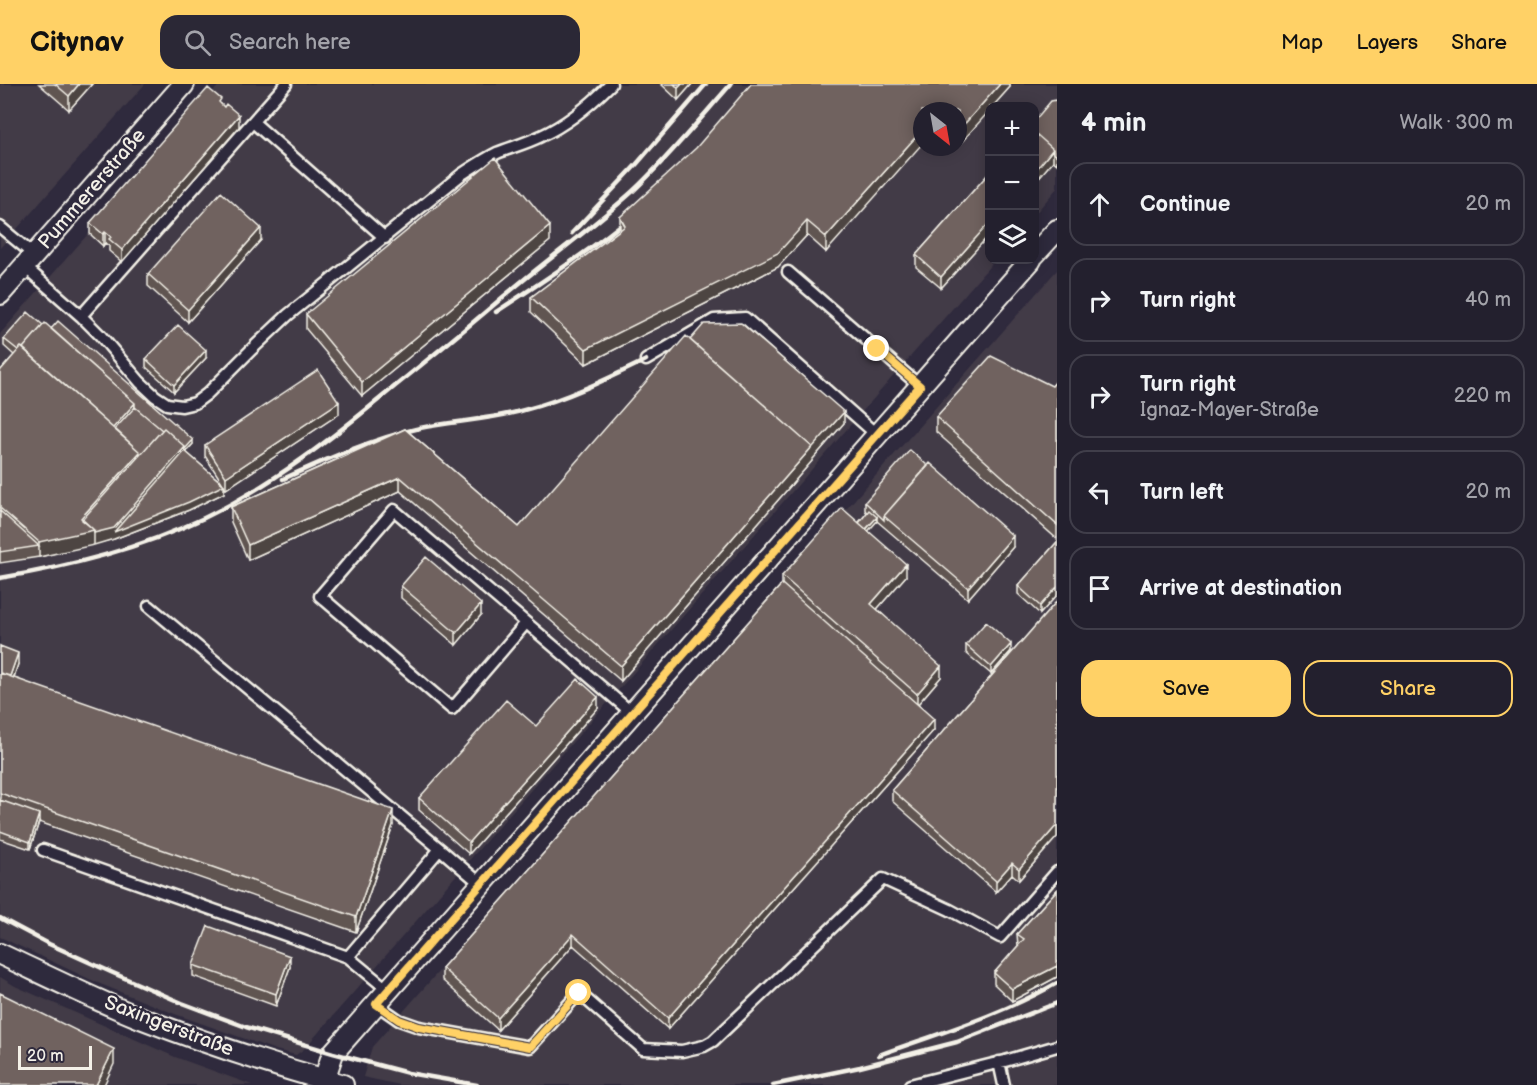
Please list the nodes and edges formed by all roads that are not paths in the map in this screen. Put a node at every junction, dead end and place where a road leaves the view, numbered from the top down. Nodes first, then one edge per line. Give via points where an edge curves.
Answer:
1 (184, 84) edge
2 (286, 84) edge
3 (611, 84) edge
4 (253, 122) junction
5 (0, 227) edge
6 (1057, 230) edge
7 (385, 238) junction
8 (1039, 250) edge
9 (29, 261) junction
10 (1027, 264) edge
11 (788, 272) dead end
12 (0, 294) edge
13 (81, 316) junction
14 (646, 360) dead end
15 (920, 386) junction
16 (877, 435) junction
17 (149, 606) dead end
18 (526, 623) junction
19 (632, 713) junction
20 (440, 849) junction
21 (43, 850) dead end
22 (1057, 872) edge
23 (481, 884) junction
24 (0, 954) edge
25 (348, 957) junction
26 (382, 997) junction
27 (1057, 1046) edge
28 (999, 1062) junction
29 (334, 1082) edge
30 (910, 1085) edge
31 (1004, 1085) edge

1 - 9 street, Pummererstraße
2 - 4 lane
3 - 7 lane via 565,123 462,174
4 - 7 lane
4 - 13 lane
5 - 9 lane
6 - 8 street
7 - 13 lane via 288,315 207,394 182,406 167,404 155,396
9 - 12 street, Pummererstraße
9 - 13 lane
10 - 15 street
11 - 15 lane
14 - 16 lane via 714,320 745,318
15 - 16 street
16 - 19 street
17 - 20 lane
18 - 18 lane via 394,510 320,596 452,709
18 - 19 lane
19 - 23 street
20 - 23 lane
20 - 25 lane
21 - 25 lane
22 - 26 lane via 1000,938 883,879 713,1041 693,1050 643,1049 579,993 530,1047 419,1027 399,1020
23 - 26 street
24 - 29 street, Saxingerstraße via 137,1017
25 - 26 lane
26 - 29 street via 333,1053
27 - 28 lane
28 - 30 lane
28 - 31 lane

